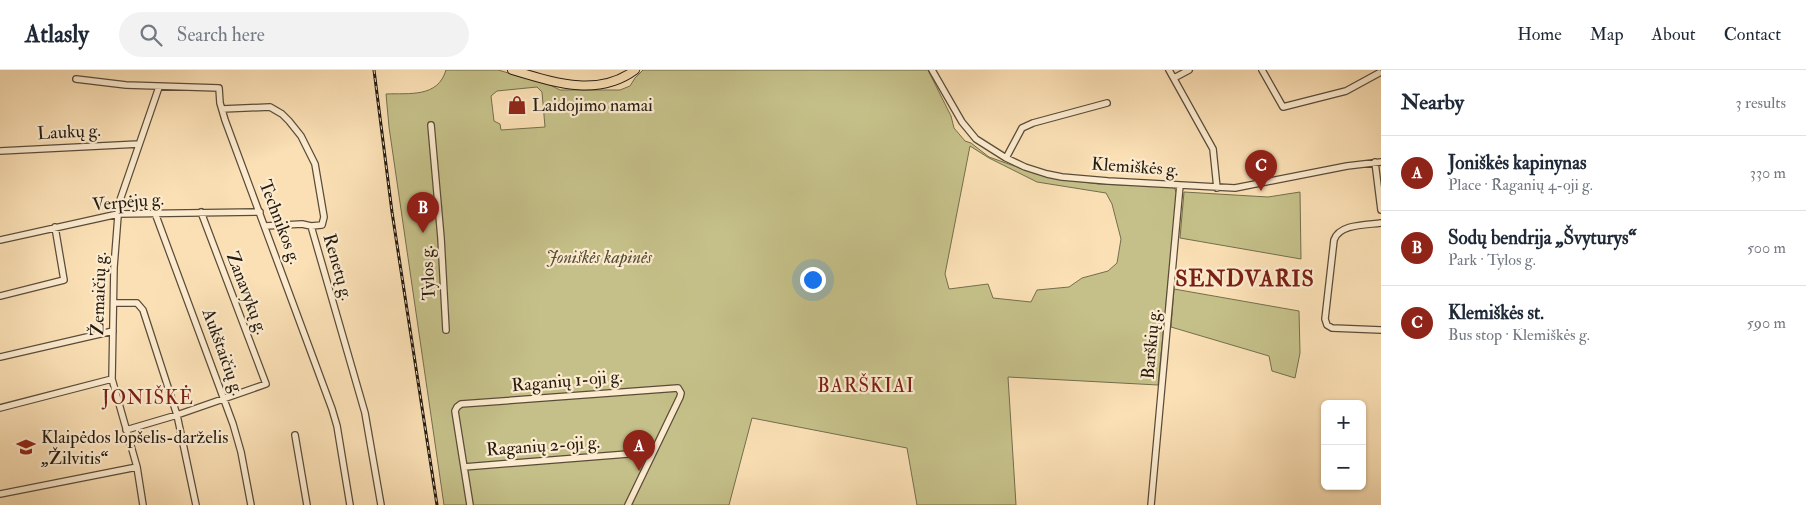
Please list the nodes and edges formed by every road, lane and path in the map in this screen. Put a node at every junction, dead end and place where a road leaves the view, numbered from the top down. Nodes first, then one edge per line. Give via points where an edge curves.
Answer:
1 (512, 70) edge
2 (635, 70) edge
3 (1170, 70) edge
4 (1189, 70) edge
5 (1262, 70) edge
6 (935, 71) edge
7 (1379, 73) edge
8 (1174, 78) junction
9 (76, 79) dead end
10 (159, 87) junction
11 (1108, 103) dead end
12 (222, 109) junction
13 (431, 125) dead end
14 (139, 144) junction
15 (0, 151) edge
16 (1006, 158) junction
17 (1378, 162) edge
18 (1180, 185) junction
19 (1217, 188) junction
20 (1381, 210) edge
21 (201, 212) junction
22 (260, 212) junction
23 (155, 213) junction
24 (118, 214) junction
25 (1381, 223) edge
26 (265, 226) junction
27 (311, 226) junction
28 (55, 227) junction
29 (0, 240) edge
30 (0, 296) edge
31 (114, 303) junction
32 (446, 330) dead end
33 (1381, 330) edge
34 (113, 332) junction
35 (0, 357) edge
36 (112, 379) junction
37 (224, 398) junction
38 (0, 408) edge
39 (177, 415) junction
40 (126, 430) junction
41 (295, 435) dead end
42 (653, 452) junction
43 (137, 466) junction
44 (464, 467) junction
45 (0, 494) edge
46 (143, 505) edge
47 (196, 505) edge
48 (251, 505) edge
49 (307, 505) edge
50 (350, 505) edge
51 (381, 505) edge
52 (470, 505) edge
53 (628, 505) edge
54 (1151, 505) edge

1 - 2 main road via 556,83 583,86 620,79
3 - 8 street
4 - 8 street
5 - 7 street via 1284,107 1346,91
6 - 16 street, Klemiškės g. via 968,131
8 - 19 street via 1213,150
9 - 10 street, Technikos g.
10 - 12 street, Technikos g. via 219,88
10 - 14 street, Žemaičių g.
11 - 16 street via 1022,128
12 - 22 street, Technikos g.
12 - 27 street, Renetų g. via 270,107 294,127 315,164 318,177 324,217 322,225
13 - 32 street, Tylos g.
14 - 15 street, Laukų g.
14 - 24 street, Žemaičių g.
16 - 18 street, Klemiškės g. via 1062,177
17 - 19 street, Klemiškės g. via 1246,186
17 - 20 street
18 - 19 street, Klemiškės g.
18 - 54 street, Barškių g.
21 - 22 street, Verpėjų g.
21 - 23 street, Verpėjų g.
21 - 37 street, Zanavykų g. via 266,384
22 - 26 street, Technikos g.
23 - 24 street, Verpėjų g.
23 - 37 street, Aukštaičių g.
24 - 28 street, Verpėjų g.
24 - 31 street, Žemaičių g.
25 - 33 street via 1336,234 1325,319 1332,328
26 - 27 street
26 - 50 street, Technikos g. via 332,409
27 - 51 street, Renetų g. via 365,413
28 - 29 street, Verpėjų g.
28 - 30 street via 64,280
31 - 34 street, Žemaičių g.
31 - 39 street via 134,302 140,305
34 - 35 street
34 - 36 street, Žemaičių g.
36 - 38 street
36 - 40 street, Žemaičių g.
37 - 39 street
37 - 48 street, Aukštaičių g. via 241,452
39 - 40 street
39 - 47 street
40 - 43 street, Žemaičių g.
41 - 49 street
42 - 44 street, Raganių 2-oji g.
42 - 44 street, Raganių 1-oji g. via 680,397 680,390 461,404 455,411
42 - 53 street
43 - 45 street
43 - 46 street, Žemaičių g.
44 - 52 street

